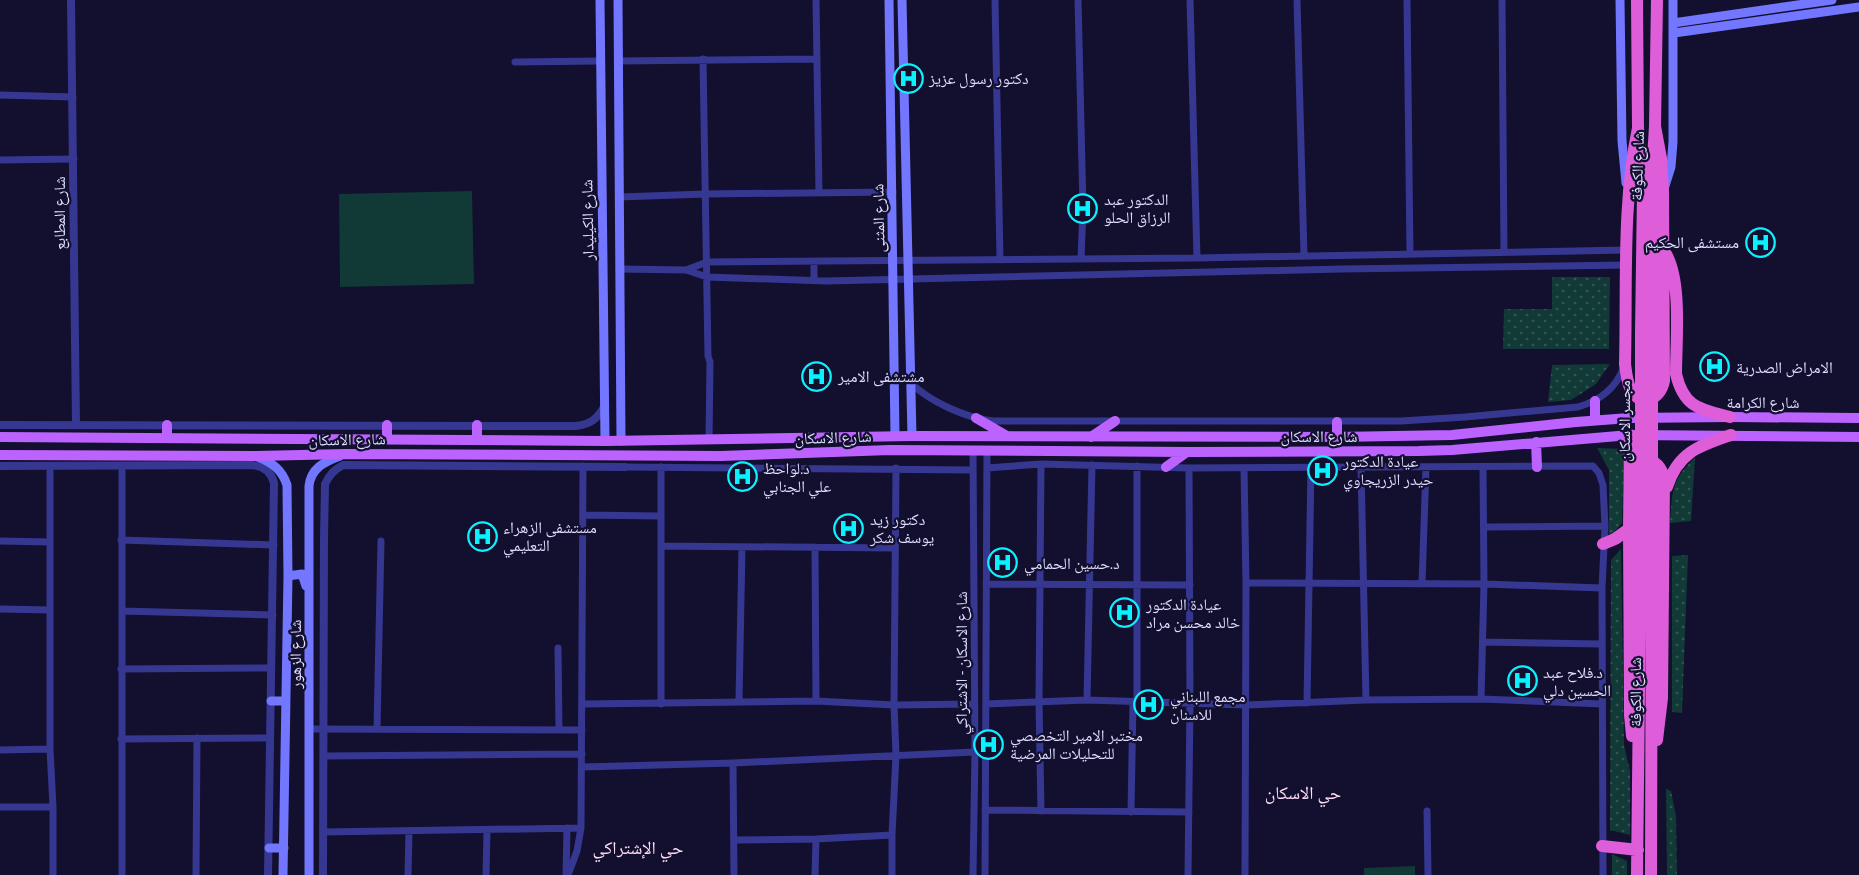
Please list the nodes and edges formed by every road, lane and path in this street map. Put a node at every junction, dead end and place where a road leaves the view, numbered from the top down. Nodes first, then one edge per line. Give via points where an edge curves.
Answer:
1 (71, 0) edge
2 (600, 0) edge
3 (618, 0) edge
4 (816, 0) edge
5 (890, 0) edge
6 (902, 0) edge
7 (995, 0) edge
8 (1078, 0) edge
9 (1190, 0) edge
10 (1297, 0) edge
11 (1407, 0) edge
12 (1502, 0) edge
13 (1620, 0) edge
14 (1638, 0) edge
15 (1657, 0) edge
16 (1673, 0) edge
17 (1832, 0) edge
18 (1859, 7) edge
19 (1673, 23) junction
20 (1674, 33) junction
21 (704, 59) junction
22 (817, 59) junction
23 (600, 61) junction
24 (618, 61) junction
25 (515, 62) dead end
26 (0, 95) edge
27 (73, 97) junction
28 (1655, 126) junction
29 (1638, 128) junction
30 (74, 159) junction
31 (0, 160) edge
32 (1663, 191) junction
33 (892, 192) junction
34 (819, 193) junction
35 (705, 194) junction
36 (1628, 194) junction
37 (619, 197) junction
38 (1627, 250) junction
39 (1664, 251) junction
40 (1504, 252) junction
41 (1340, 254) junction
42 (1410, 254) junction
43 (1305, 255) junction
44 (1197, 258) junction
45 (1000, 259) junction
46 (1082, 259) junction
47 (894, 261) junction
48 (909, 261) junction
49 (707, 262) junction
50 (814, 262) junction
51 (1627, 265) junction
52 (620, 269) junction
53 (1341, 269) junction
54 (686, 270) junction
55 (707, 277) junction
56 (909, 279) junction
57 (814, 280) junction
58 (894, 280) junction
59 (1646, 334) junction
60 (1625, 364) junction
61 (911, 383) junction
62 (1595, 401) junction
63 (604, 407) junction
64 (621, 407) junction
65 (1730, 417) junction
66 (976, 418) junction
67 (1629, 418) junction
68 (1666, 418) junction
69 (1859, 418) edge
70 (1595, 420) junction
71 (1115, 421) junction
72 (1336, 422) junction
73 (0, 425) edge
74 (76, 425) junction
75 (167, 425) junction
76 (387, 425) junction
77 (477, 425) junction
78 (1666, 434) junction
79 (912, 435) junction
80 (1452, 435) junction
81 (1630, 435) junction
82 (1731, 435) junction
83 (895, 436) junction
84 (1007, 436) junction
85 (1417, 436) junction
86 (2, 437) edge
87 (39, 437) junction
88 (167, 437) junction
89 (1091, 437) junction
90 (1337, 437) junction
91 (1859, 437) edge
92 (387, 439) junction
93 (477, 440) junction
94 (709, 440) junction
95 (605, 441) junction
96 (621, 441) junction
97 (1536, 442) junction
98 (1452, 450) junction
99 (973, 451) junction
100 (987, 451) junction
101 (1419, 451) junction
102 (1187, 452) junction
103 (346, 454) junction
104 (39, 455) junction
105 (256, 456) junction
106 (1, 459) edge
107 (409, 460) junction
108 (87, 461) junction
109 (208, 461) junction
110 (626, 461) junction
111 (720, 462) junction
112 (1041, 464) junction
113 (1630, 464) junction
114 (1092, 465) junction
115 (50, 466) junction
116 (122, 466) junction
117 (583, 466) junction
118 (1137, 466) junction
119 (660, 467) junction
120 (1166, 467) junction
121 (1311, 467) junction
122 (1361, 467) junction
123 (1426, 467) junction
124 (1483, 467) junction
125 (1537, 467) junction
126 (896, 468) junction
127 (987, 468) junction
128 (1189, 468) junction
129 (1244, 468) junction
130 (972, 470) junction
131 (1664, 497) junction
132 (1646, 509) joint
133 (583, 515) junction
134 (660, 516) junction
135 (1605, 526) junction
136 (1484, 527) junction
137 (1629, 529) junction
138 (121, 540) junction
139 (0, 541) edge
140 (381, 541) dead end
141 (50, 542) junction
142 (274, 544) junction
143 (1603, 544) junction
144 (661, 546) junction
145 (742, 547) junction
146 (815, 547) junction
147 (895, 548) junction
148 (288, 576) junction
149 (1246, 583) junction
150 (986, 584) junction
151 (1040, 584) junction
152 (1308, 584) junction
153 (1363, 584) junction
154 (1422, 584) junction
155 (1484, 584) junction
156 (1090, 585) junction
157 (1137, 585) junction
158 (1190, 585) junction
159 (1602, 588) junction
160 (309, 603) junction
161 (0, 609) edge
162 (49, 610) junction
163 (122, 610) junction
164 (273, 615) junction
165 (1483, 642) junction
166 (1602, 644) junction
167 (558, 648) dead end
168 (272, 668) junction
169 (121, 669) junction
170 (1481, 699) junction
171 (1087, 700) junction
172 (1366, 700) junction
173 (271, 701) junction
174 (285, 701) junction
175 (739, 701) junction
176 (816, 701) junction
177 (1039, 702) junction
178 (1135, 702) junction
179 (1307, 703) junction
180 (582, 704) junction
181 (661, 704) junction
182 (974, 704) junction
183 (986, 704) junction
184 (1190, 704) junction
185 (1602, 704) junction
186 (894, 705) junction
187 (1246, 705) junction
188 (324, 728) junction
189 (377, 728) junction
190 (310, 729) junction
191 (559, 729) junction
192 (582, 730) junction
193 (197, 738) junction
194 (270, 738) junction
195 (122, 739) junction
196 (50, 749) junction
197 (0, 750) edge
198 (975, 752) junction
199 (582, 754) junction
200 (896, 755) junction
201 (324, 756) junction
202 (733, 763) junction
203 (582, 767) junction
204 (986, 772) junction
205 (974, 773) junction
206 (1645, 773) junction
207 (0, 807) edge
208 (53, 807) junction
209 (986, 810) junction
210 (1041, 811) junction
211 (1428, 811) dead end
212 (1131, 812) junction
213 (1189, 812) junction
214 (567, 828) junction
215 (581, 828) junction
216 (487, 831) junction
217 (323, 832) junction
218 (409, 832) junction
219 (892, 835) junction
220 (816, 838) junction
221 (734, 840) junction
222 (1602, 846) junction
223 (269, 848) junction
224 (284, 848) junction
225 (1638, 850) junction
226 (53, 875) edge
227 (122, 875) edge
228 (196, 875) edge
229 (268, 875) edge
230 (283, 875) edge
231 (309, 875) edge
232 (323, 875) edge
233 (408, 875) edge
234 (486, 875) edge
235 (567, 875) edge
236 (734, 875) edge
237 (815, 875) edge
238 (892, 875) edge
239 (974, 875) edge
240 (985, 875) edge
241 (1188, 875) edge
242 (1245, 875) edge
243 (1428, 875) edge
244 (1603, 875) edge
245 (1637, 875) edge
246 (1651, 875) edge

1 - 27 street, شارع المطابع
2 - 23 main road, شارع الكيليدار
3 - 24 main road, شارع الكيليدار
4 - 22 street
5 - 33 main road, شارع المثنى
6 - 48 main road, شارع المثنى
7 - 45 street
8 - 46 street
9 - 44 street
10 - 43 street
11 - 42 street
12 - 40 street
13 - 36 main road via 1622,141
14 - 29 highway, شارع الكوفة
15 - 28 highway, شارع الكوفة
16 - 19 main road
17 - 19 main road
18 - 20 main road
19 - 20 main road
20 - 32 main road via 1672,155
21 - 22 street
21 - 24 street
21 - 35 street
22 - 34 street
23 - 25 street
23 - 63 main road, شارع الكيليدار
24 - 37 main road, شارع الكيليدار
26 - 27 street
27 - 30 street, شارع المطابع
28 - 32 highway
28 - 59 highway, شارع الكوفة
29 - 36 highway
29 - 59 highway, شارع الكوفة
30 - 31 street
30 - 74 street, شارع المطابع
32 - 39 highway
33 - 34 street
33 - 47 main road, شارع المثنى
34 - 35 street
35 - 37 street
35 - 49 street
36 - 38 highway
37 - 52 main road, شارع الكيليدار
38 - 40 street
38 - 51 highway
39 - 60 highway via 1664,381 1660,394 1647,400 1634,395
39 - 65 highway via 1676,282 1678,383 1697,408
40 - 42 street
41 - 42 street
41 - 43 street
41 - 53 street
43 - 44 street
44 - 46 street
45 - 46 street
45 - 48 street
47 - 48 street
47 - 50 street
47 - 58 main road, شارع المثنى
48 - 56 main road, شارع المثنى
49 - 50 street
49 - 54 street
49 - 55 street
50 - 57 street
51 - 53 street
51 - 60 highway
52 - 54 street
52 - 64 main road, شارع الكيليدار
53 - 56 street
54 - 55 street
55 - 57 street
55 - 94 street
56 - 58 street
56 - 61 main road, شارع المثنى
57 - 58 street
58 - 83 main road, شارع المثنى
59 - 132 highway, مجسر الاسكان, bridge
60 - 62 street via 1617,382
61 - 66 street via 928,398
61 - 79 main road, شارع المثنى
62 - 70 main road
62 - 72 street via 1578,407 1465,417
63 - 64 main road
63 - 77 street via 597,419 582,426
63 - 95 main road, شارع الكيليدار
64 - 96 main road, شارع الكيليدار
65 - 68 main road, شارع الكرامة
65 - 69 main road, شارع الكرامة
66 - 71 street
66 - 84 main road
67 - 68 main road, شارع الاسكان
67 - 70 main road, شارع الاسكان
67 - 81 main road
68 - 78 main road
70 - 80 main road, شارع الاسكان
71 - 72 street
71 - 89 main road
72 - 90 main road
73 - 74 street
74 - 75 street
75 - 76 street
75 - 88 main road
76 - 77 street
76 - 92 main road
77 - 93 main road
78 - 81 main road, شارع الاسكان
78 - 82 main road, شارع الكرامة
79 - 83 main road, شارع الاسكان
79 - 84 main road, شارع الاسكان
80 - 85 main road, شارع الاسكان
80 - 98 main road
81 - 97 main road, شارع الاسكان
81 - 113 highway
82 - 91 main road, شارع الكرامة
82 - 131 highway via 1684,456 1671,475
83 - 94 main road, شارع الاسكان
84 - 89 main road, شارع الاسكان
85 - 90 main road, شارع الاسكان
85 - 101 main road via 1422,445
86 - 87 main road, شارع الاسكان
86 - 106 main road via 7,446
87 - 88 main road, شارع الاسكان
87 - 104 main road
88 - 92 main road, شارع الاسكان
89 - 90 main road, شارع الاسكان
92 - 93 main road, شارع الاسكان
93 - 95 main road, شارع الاسكان
94 - 96 main road, شارع الاسكان
95 - 96 main road, شارع الاسكان
97 - 98 main road, شارع الاسكان
97 - 125 main road
98 - 101 main road, شارع الاسكان
99 - 100 main road, شارع الاسكان
99 - 111 main road, شارع الاسكان via 890,450
99 - 130 street, شارع الاسكان - الاشتراكي
100 - 102 main road, شارع الاسكان
100 - 127 street, شارع الاسكان - الاشتراكي
101 - 102 main road, شارع الاسكان
102 - 120 main road
103 - 105 main road, شارع الاسكان
103 - 107 main road, شارع الاسكان
103 - 160 main road, شارع الزهور via 317,467 310,478
104 - 106 main road, شارع الاسكان
104 - 108 main road, شارع الاسكان
105 - 109 main road, شارع الاسكان
105 - 148 main road, شارع الزهور via 277,467 287,485
106 - 115 street
107 - 110 main road, شارع الاسكان
107 - 117 street
107 - 188 street via 343,465 334,470 326,484
108 - 109 main road, شارع الاسكان
108 - 115 street
108 - 116 street
109 - 116 street
109 - 142 street via 256,466 271,474
110 - 111 main road, شارع الاسكان
110 - 117 street
110 - 119 street
111 - 119 street
111 - 126 street
112 - 114 street
112 - 127 street
112 - 151 street
113 - 131 highway via 1641,459 1659,467
113 - 137 highway
114 - 118 street
114 - 156 street
115 - 141 street
116 - 138 street
117 - 133 street
118 - 120 street
118 - 157 street
119 - 134 street
120 - 128 street
121 - 122 street
121 - 129 street
121 - 152 street
122 - 123 street
122 - 153 street
123 - 124 street
123 - 154 street
124 - 125 street
124 - 136 street
125 - 135 street via 1593,466 1603,485
126 - 130 street
126 - 147 street
127 - 150 street, شارع الاسكان - الاشتراكي
128 - 129 street
128 - 158 street
129 - 149 street
130 - 182 street, شارع الاسكان - الاشتراكي
131 - 206 highway via 1662,698 1658,735
132 - 206 highway, شارع الكوفة
133 - 134 street
133 - 180 street
134 - 144 street
135 - 136 street
135 - 143 street
136 - 155 street
137 - 143 highway
137 - 206 highway via 1630,716 1633,745
138 - 142 street
138 - 163 street
139 - 141 street
140 - 189 street
141 - 162 street
142 - 164 street
143 - 159 street
144 - 145 street
144 - 181 street
145 - 146 street
145 - 175 street
146 - 147 street
146 - 176 street
147 - 186 street
148 - 160 main road via 298,573 304,577
148 - 174 main road, شارع الزهور
149 - 152 street
149 - 187 street
150 - 151 street
150 - 183 street, شارع الاسكان - الاشتراكي
151 - 156 street
151 - 177 street
152 - 153 street
152 - 179 street
153 - 154 street
153 - 172 street
154 - 155 street
155 - 159 street
155 - 165 street
156 - 157 street
156 - 171 street
157 - 158 street
157 - 178 street
158 - 184 street
159 - 166 street
160 - 190 main road, شارع الزهور
161 - 162 street
162 - 196 street
163 - 164 street
163 - 169 street
164 - 168 street
165 - 166 street
165 - 170 street
166 - 185 street
167 - 191 street
168 - 169 street
168 - 173 street
169 - 195 street
170 - 172 street
170 - 185 street
171 - 177 street
171 - 178 street
172 - 179 street
173 - 174 main road
173 - 194 street
174 - 224 main road, شارع الزهور
175 - 176 street
175 - 181 street
176 - 186 street
177 - 183 street
177 - 210 street
178 - 184 street
178 - 212 street
179 - 187 street
180 - 181 street
180 - 192 street
182 - 186 street
182 - 198 street, شارع الاسكان - الاشتراكي
183 - 204 street, شارع الاسكان - الاشتراكي
184 - 187 street
184 - 213 street
185 - 222 street
186 - 200 street
187 - 242 street
188 - 189 street
188 - 190 street
188 - 201 street
189 - 191 street
190 - 231 main road, شارع الزهور
191 - 192 street
192 - 199 street
193 - 194 street
193 - 195 street
193 - 228 street
194 - 223 street
195 - 227 street
196 - 197 street
196 - 208 street
198 - 200 street
198 - 205 street, شارع الاسكان - الاشتراكي
199 - 201 street
199 - 203 street
200 - 202 street
200 - 219 street
201 - 217 street
202 - 203 street
202 - 221 street
203 - 215 street
204 - 205 street via 980,778
204 - 209 street, شارع الاسكان - الاشتراكي
205 - 239 street, شارع الاسكان - الاشتراكي
206 - 225 highway, شارع الكوفة
206 - 246 highway, شارع الكوفة
207 - 208 street
208 - 226 street
209 - 210 street
209 - 240 street, شارع الاسكان - الاشتراكي
210 - 212 street
211 - 243 street
212 - 213 street
213 - 241 street
214 - 215 street
214 - 216 street
214 - 235 street
215 - 235 street
216 - 218 street
216 - 234 street
217 - 218 street
217 - 232 street
218 - 233 street
219 - 220 street
219 - 238 street
220 - 221 street
220 - 237 street
221 - 236 street
222 - 225 highway
222 - 244 street
223 - 224 main road
223 - 229 street
224 - 230 main road, شارع الزهور
225 - 245 highway, شارع الكوفة

